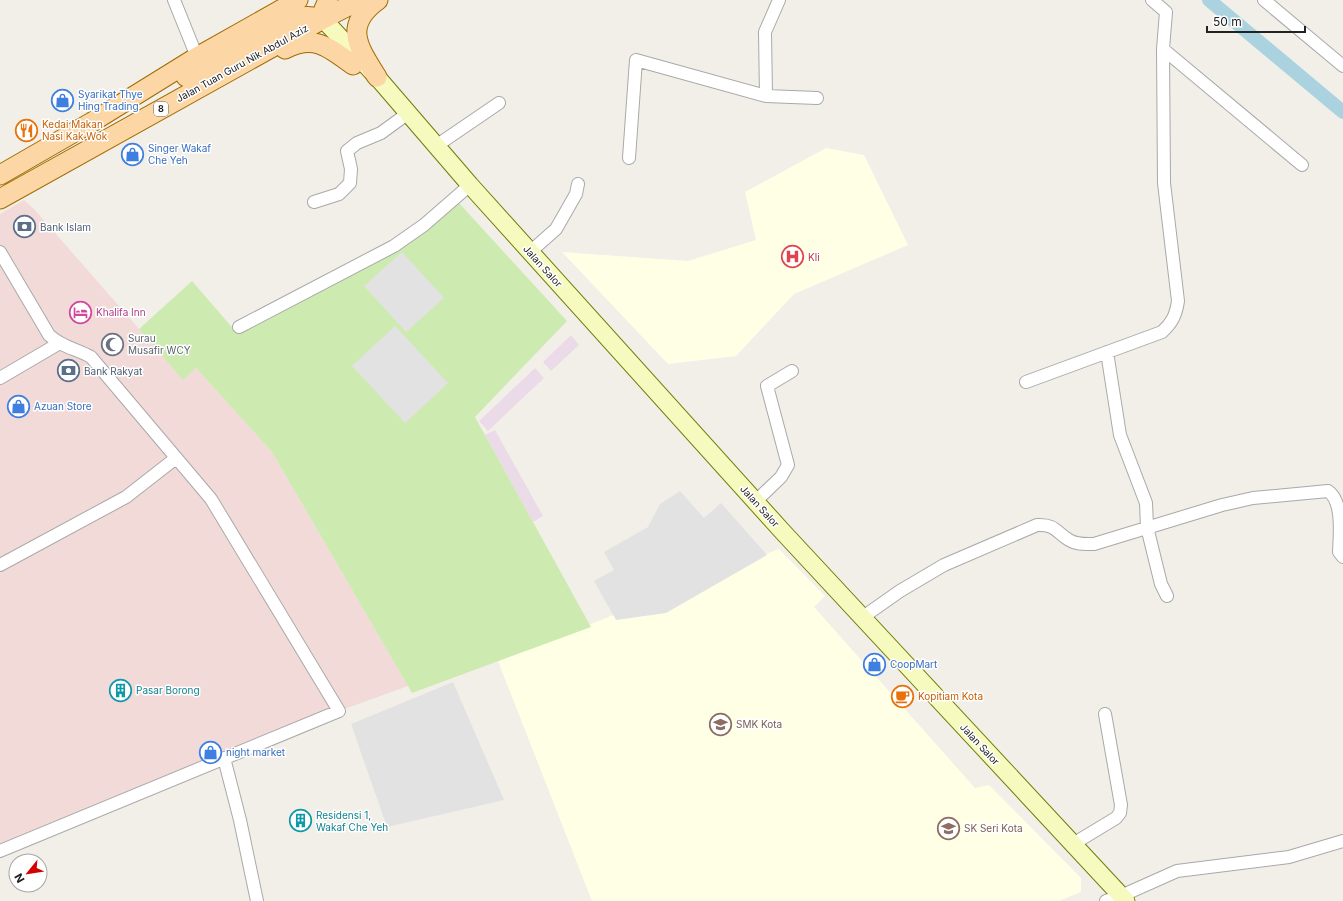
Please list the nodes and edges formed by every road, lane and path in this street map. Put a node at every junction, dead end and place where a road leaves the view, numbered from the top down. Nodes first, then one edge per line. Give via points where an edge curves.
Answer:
1 (174, 0) edge
2 (298, 0) edge
3 (328, 0) edge
4 (360, 0) edge
5 (378, 0) edge
6 (779, 0) edge
7 (1152, 0) edge
8 (1264, 0) edge
9 (323, 19) junction
10 (1163, 50) junction
11 (197, 57) junction
12 (353, 65) junction
13 (1343, 66) edge
14 (216, 78) junction
15 (377, 78) junction
16 (766, 96) junction
17 (817, 98) dead end
18 (498, 103) dead end
19 (404, 110) junction
20 (92, 122) junction
21 (436, 146) junction
22 (630, 158) dead end
23 (1302, 165) dead end
24 (0, 175) edge
25 (578, 184) dead end
26 (470, 185) junction
27 (0, 199) edge
28 (314, 202) dead end
29 (0, 252) edge
30 (530, 252) junction
31 (240, 327) dead end
32 (58, 344) junction
33 (1107, 352) junction
34 (792, 371) dead end
35 (0, 378) edge
36 (1026, 382) dead end
37 (176, 458) junction
38 (756, 501) junction
39 (1148, 527) junction
40 (1343, 557) edge
41 (0, 565) edge
42 (1167, 596) dead end
43 (863, 617) junction
44 (1105, 714) dead end
45 (224, 758) junction
46 (1343, 841) edge
47 (1073, 844) junction
48 (0, 851) edge
49 (1118, 899) edge
50 (257, 901) edge

1 - 11 street
2 - 11 main road
3 - 9 main road
4 - 9 main road, Jalan Tuan Guru Nik Abdul Aziz / 8
5 - 15 main road via 361,15 356,35 359,47
6 - 16 street via 765,32
7 - 10 street via 1166,12
8 - 13 street
9 - 12 main road, Jalan Salor via 328,37
9 - 14 main road, Jalan Tuan Guru Nik Abdul Aziz / 8
9 - 15 main road, Jalan Salor
9 - 20 main road via 301,16 290,20 218,61
10 - 23 street
10 - 33 street via 1164,183 1178,302 1176,314 1170,325 1162,332
11 - 20 main road
12 - 14 main road via 330,48 307,41
12 - 19 main road, Jalan Salor
14 - 27 main road, Jalan Tuan Guru Nik Abdul Aziz / 8
15 - 19 main road, Jalan Salor
16 - 17 street
16 - 22 street via 636,60
18 - 21 street
19 - 21 main road, Jalan Salor
19 - 28 street via 381,133 347,151 351,169 350,183 339,194
20 - 24 main road
21 - 26 main road, Jalan Salor
25 - 30 street via 576,194 556,229
26 - 30 main road, Jalan Salor
26 - 31 street via 424,225 394,246
29 - 32 street via 43,326
30 - 38 main road, Jalan Salor
32 - 35 street
32 - 37 street via 91,358
33 - 36 street
33 - 39 street via 1120,435 1146,503
34 - 38 street via 767,386 788,465 781,477
37 - 41 street via 126,497
37 - 45 street via 211,498 339,711
38 - 43 main road, Jalan Salor
39 - 40 street via 1222,504 1328,491 1335,494 1341,505 1339,552
39 - 42 street via 1161,584
39 - 43 street via 1094,544 1080,544 1069,540 1057,529 1046,524 1038,525 944,565
43 - 47 main road, Jalan Salor
44 - 47 street via 1121,805 1120,812 1116,818
45 - 48 street
45 - 50 street
46 - 49 street via 1289,857 1177,871
47 - 49 main road, Jalan Salor

